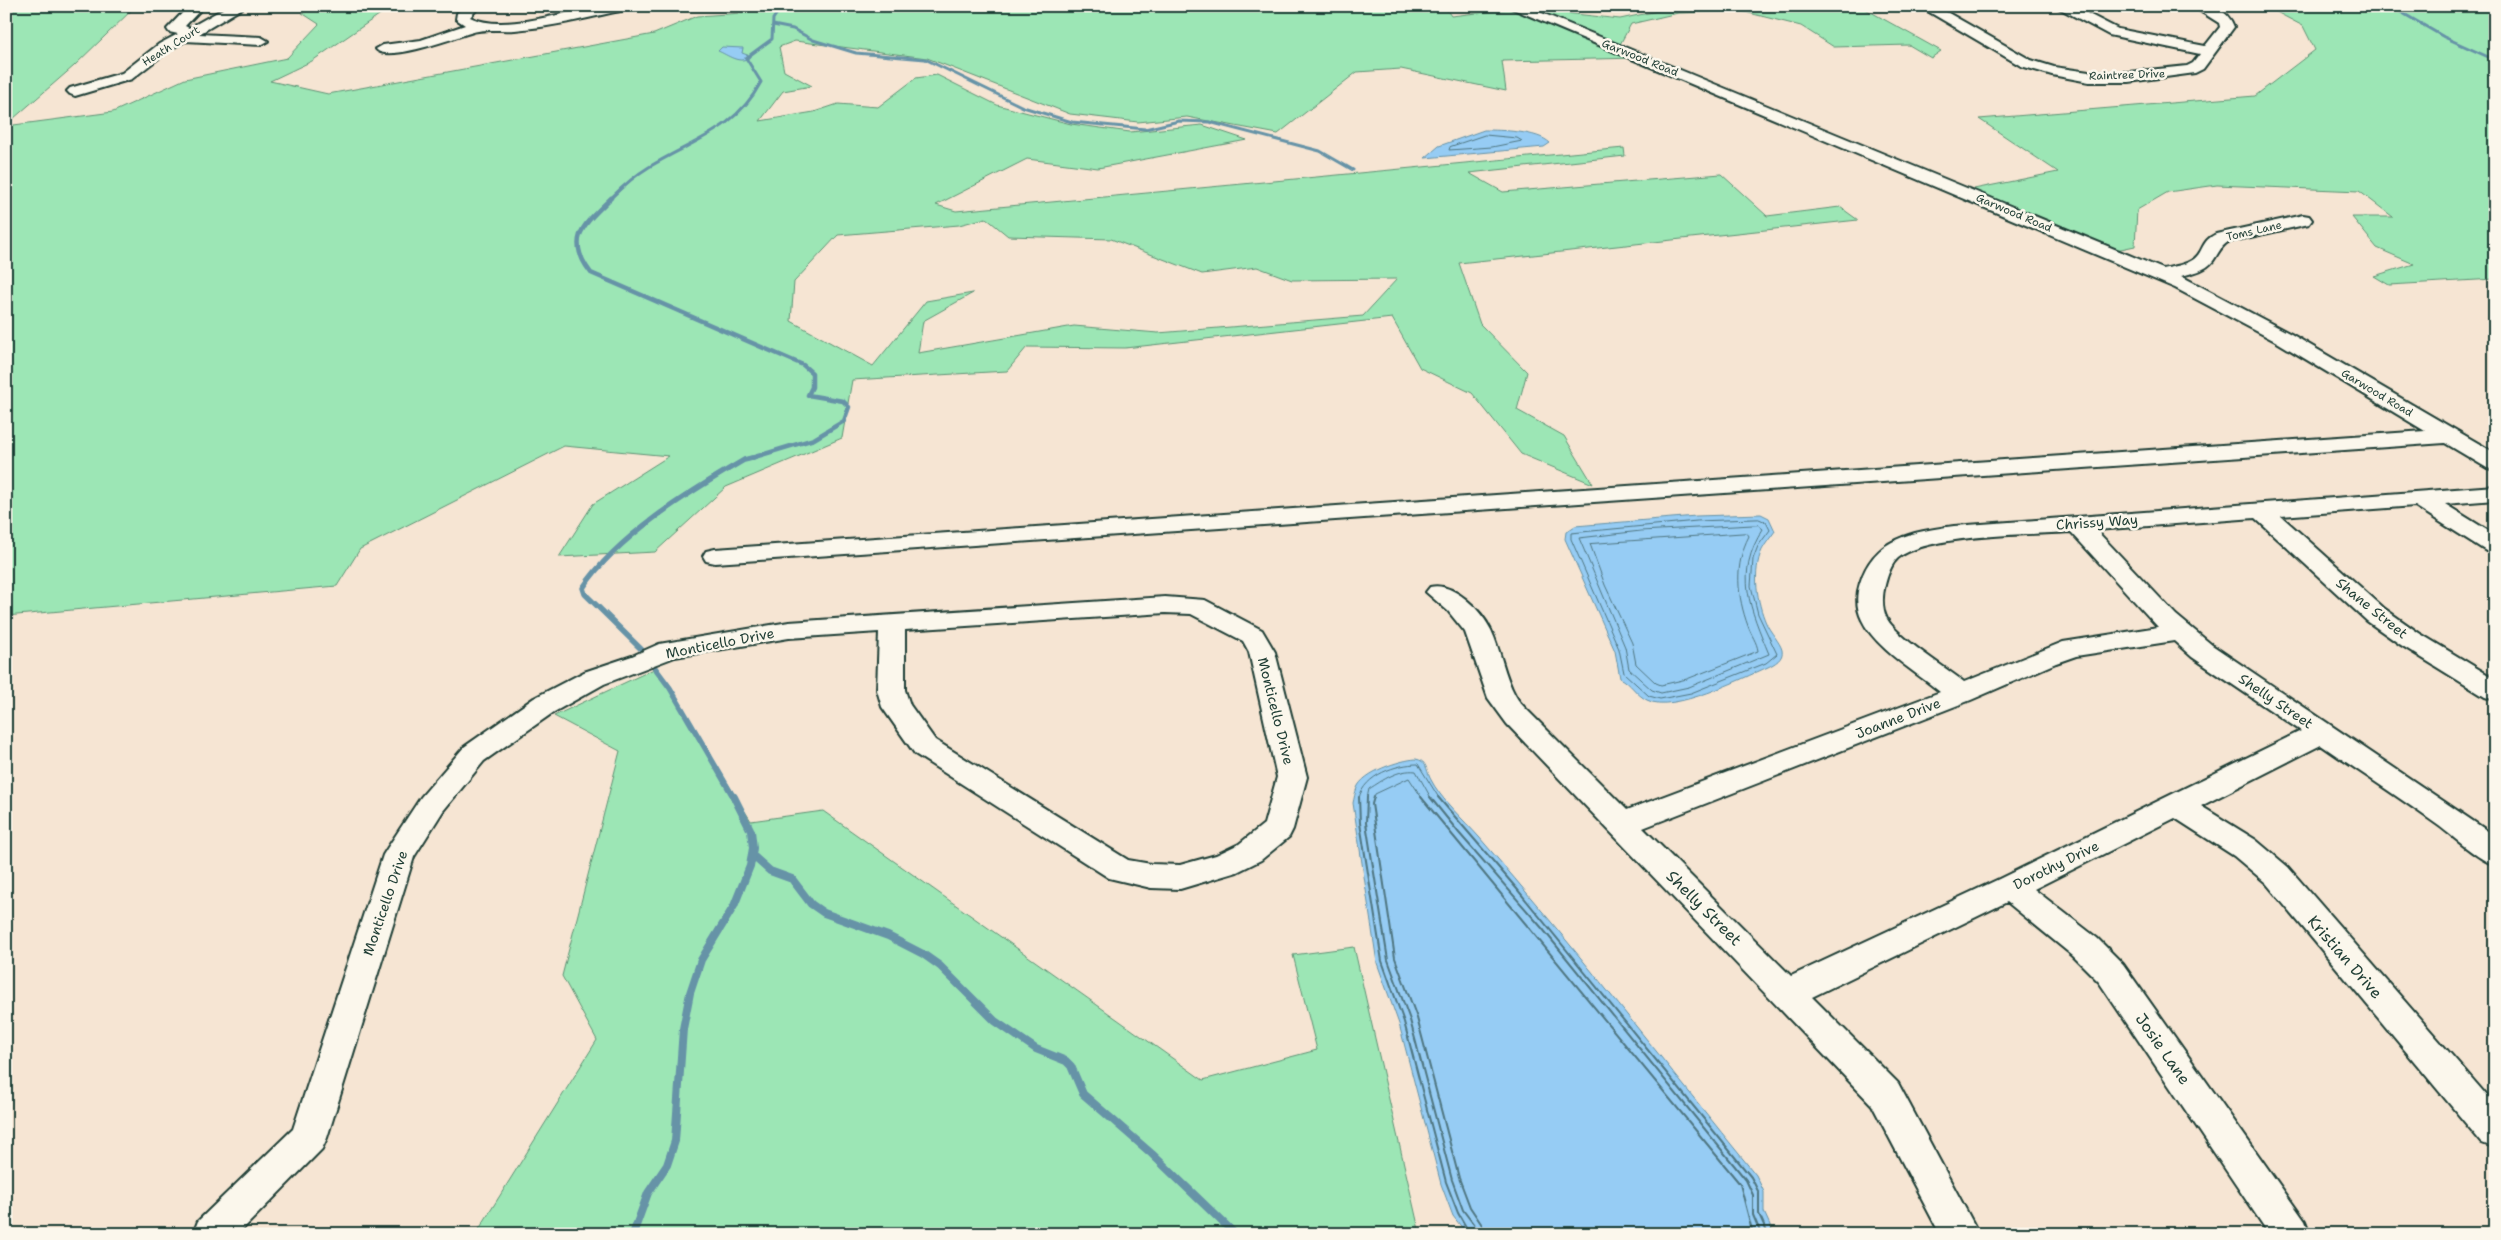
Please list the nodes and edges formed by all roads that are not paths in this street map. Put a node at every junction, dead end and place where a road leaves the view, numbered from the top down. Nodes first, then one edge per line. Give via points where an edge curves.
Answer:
1 (197, 6) edge
2 (239, 6) edge
3 (473, 6) edge
4 (624, 6) edge
5 (1513, 6) edge
6 (1926, 6) edge
7 (2062, 6) edge
8 (2198, 6) edge
9 (476, 26) junction
10 (189, 34) junction
11 (261, 41) dead end
12 (383, 49) dead end
13 (2207, 51) junction
14 (75, 91) dead end
15 (2303, 220) dead end
16 (2161, 275) junction
17 (2449, 436) junction
18 (2495, 463) edge
19 (2495, 493) edge
20 (2419, 498) junction
21 (2260, 510) junction
22 (2077, 524) junction
23 (2495, 546) edge
24 (715, 556) dead end
25 (1439, 592) dead end
26 (892, 623) junction
27 (2180, 632) junction
28 (2495, 691) edge
29 (1961, 694) junction
30 (2322, 733) junction
31 (2177, 805) junction
32 (1622, 824) junction
33 (2495, 854) edge
34 (2010, 888) junction
35 (1788, 993) junction
36 (2495, 1132) edge
37 (212, 1234) edge
38 (1960, 1234) edge
39 (2291, 1234) edge

1 - 10 street via 174,29
2 - 10 street, Heath Court
3 - 9 street via 462,18
4 - 9 street via 517,26
5 - 16 street, Garwood Road
6 - 13 street, Raintree Drive via 2055,78 2110,78 2178,72 2198,66
7 - 13 street via 2121,34
8 - 13 street, Raintree Drive via 2218,15 2227,24 2226,31
9 - 12 street via 423,44
10 - 11 street
10 - 14 street, Heath Court via 153,54 127,76
15 - 16 street, Toms Lane via 2222,238 2213,243 2209,256 2200,265
16 - 17 street, Garwood Road via 2284,338
17 - 18 street, Garwood Road
17 - 24 street
19 - 20 street, Chrissy Way
20 - 21 street, Chrissy Way
20 - 23 street
21 - 22 street, Chrissy Way
21 - 28 street, Shane Street via 2376,615
22 - 27 street, Shelly Street
22 - 29 street, Chrissy Way via 1916,539 1888,554 1874,574 1869,596 1874,619 1887,636
25 - 32 street, Shelly Street via 1457,605 1478,630 1502,698 1517,718
26 - 26 street, Monticello Drive via 1165,605 1196,606 1235,625 1253,636 1262,652 1292,777 1278,829 1250,852 1205,871 1180,877 1120,870 925,747 896,707 891,690
26 - 37 street, Monticello Drive via 790,630 669,650 594,678 552,700 474,754 432,804 399,855 309,1138
27 - 29 street, Joanne Drive via 2072,648
27 - 30 street, Shelly Street via 2202,651
29 - 32 street, Joanne Drive
30 - 31 street, Dorothy Drive
30 - 33 street, Shelly Street via 2459,825
31 - 34 street, Dorothy Drive
31 - 36 street, Kristian Drive via 2245,848 2277,875
32 - 35 street, Shelly Street
34 - 35 street, Dorothy Drive
34 - 39 street, Josie Lane via 2085,947 2111,973
35 - 38 street, Shelly Street via 1885,1094

